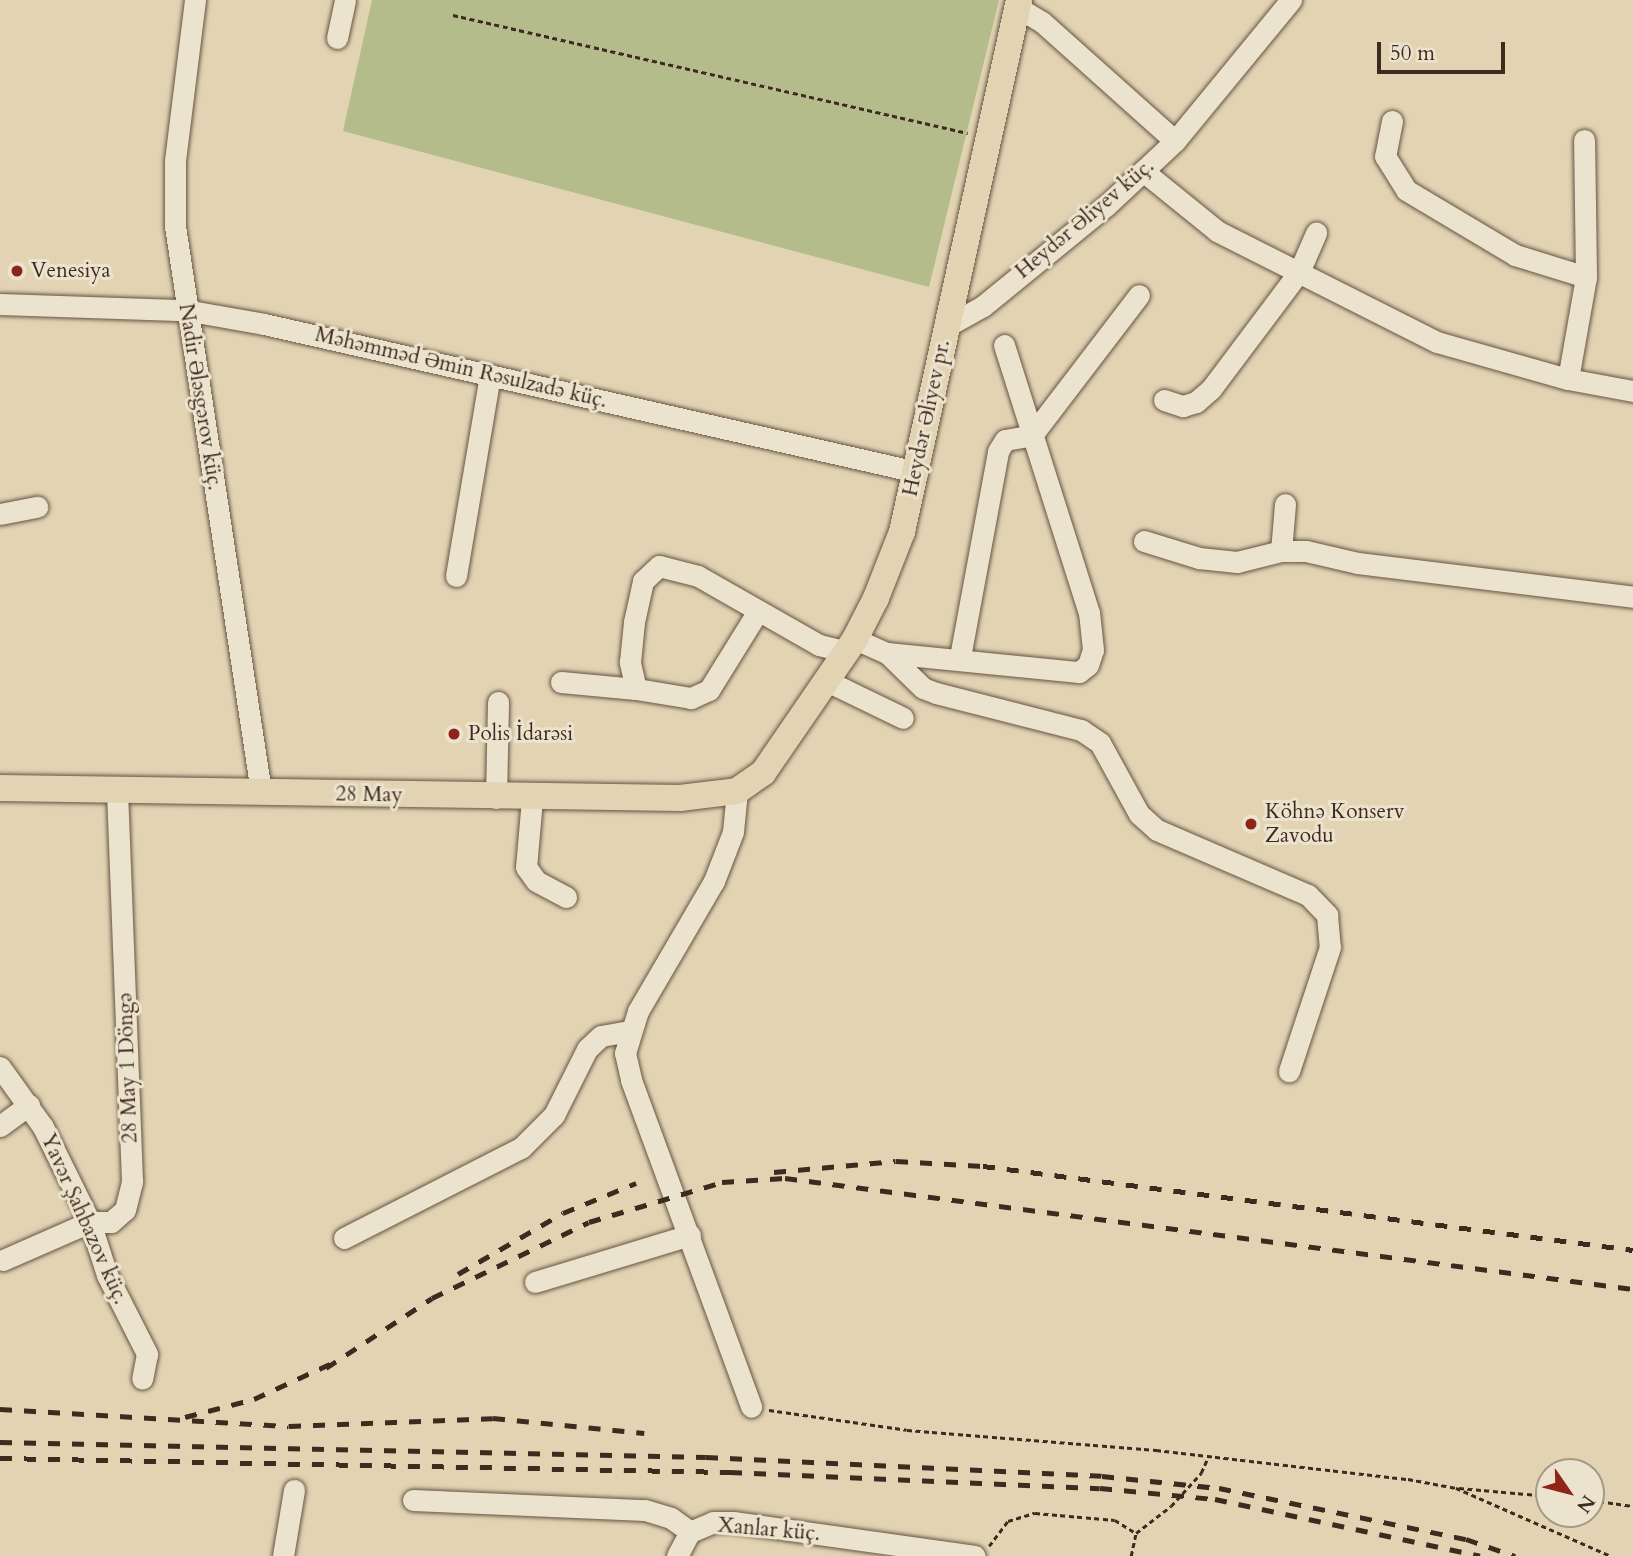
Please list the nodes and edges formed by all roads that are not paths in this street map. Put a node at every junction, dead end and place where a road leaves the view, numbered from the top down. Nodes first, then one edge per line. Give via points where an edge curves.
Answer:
1 (195, 0) edge
2 (345, 0) edge
3 (1291, 0) edge
4 (1018, 4) edge
5 (337, 38) dead end
6 (1392, 121) dead end
7 (1584, 140) dead end
8 (1175, 141) junction
9 (1143, 171) junction
10 (1316, 233) dead end
11 (1299, 272) junction
12 (1586, 277) junction
13 (1139, 295) dead end
14 (0, 304) edge
15 (185, 310) junction
16 (947, 326) junction
17 (1004, 345) dead end
18 (490, 375) junction
19 (1568, 379) junction
20 (1633, 391) edge
21 (1164, 400) dead end
22 (1032, 435) junction
23 (917, 472) junction
24 (1285, 504) dead end
25 (37, 507) dead end
26 (0, 514) edge
27 (1144, 541) dead end
28 (1281, 551) junction
29 (456, 576) dead end
30 (1633, 597) edge
31 (758, 611) junction
32 (851, 645) junction
33 (887, 653) junction
34 (960, 657) junction
35 (561, 682) dead end
36 (829, 682) junction
37 (636, 689) junction
38 (498, 702) dead end
39 (903, 718) dead end
40 (0, 788) edge
41 (117, 790) junction
42 (737, 791) junction
43 (261, 792) junction
44 (496, 798) junction
45 (532, 799) junction
46 (566, 897) dead end
47 (628, 1031) junction
48 (0, 1067) edge
49 (1289, 1071) dead end
50 (29, 1105) junction
51 (0, 1126) edge
52 (90, 1222) junction
53 (690, 1235) junction
54 (344, 1238) dead end
55 (3, 1260) dead end
56 (535, 1282) dead end
57 (142, 1380) dead end
58 (751, 1408) road end
59 (294, 1490) dead end
60 (413, 1500) dead end
61 (690, 1532) junction
62 (853, 1547) edge
63 (283, 1556) edge
64 (677, 1556) edge
65 (975, 1556) edge

1 - 15 street, Nadir Ələsgərov küç. via 175,160 175,226
2 - 5 street
3 - 8 street, Heydər Əliyev küç.
4 - 8 street
4 - 16 main road, Heydər Əliyev pr.
6 - 12 street via 1385,156 1406,190 1515,255
7 - 12 street
8 - 9 street, Heydər Əliyev küç.
9 - 11 street via 1217,232
9 - 16 street, Heydər Əliyev küç. via 983,306
10 - 11 street
11 - 19 street via 1437,342
11 - 21 street via 1211,389 1183,406
12 - 19 street
13 - 22 street
14 - 15 street, Məhəmməd Əmin Rəsulzadə küç.
15 - 18 street, Məhəmməd Əmin Rəsulzadə küç. via 328,336
15 - 43 street, Nadir Ələsgərov küç.
16 - 23 main road, Heydər Əliyev pr.
17 - 22 street
18 - 23 street, Məhəmməd Əmin Rəsulzadə küç.
18 - 29 street
19 - 20 street
22 - 34 street via 1005,440 998,451
22 - 34 street via 1089,613 1093,650 1088,665 1079,672
23 - 32 main road, Heydər Əliyev pr. via 891,563
24 - 28 street
25 - 26 street
27 - 28 street via 1199,558 1237,562
28 - 30 street
31 - 32 street via 819,645
31 - 37 street via 709,690 691,698
31 - 37 street via 698,576 659,566 643,581 634,622 630,662
32 - 33 street
32 - 36 main road, Heydər Əliyev pr.
33 - 34 street
33 - 49 street via 923,688 936,694 1081,730 1100,743 1139,814 1157,830 1308,895 1327,915 1330,947
35 - 37 street
36 - 39 street
36 - 42 main road, Heydər Əliyev pr. via 763,773
38 - 44 street
40 - 41 main road, 28 May
41 - 43 main road, 28 May
41 - 52 street, 28 May 1 Döngə via 132,1181 125,1209 111,1222
42 - 45 main road, 28 May via 680,798
42 - 47 street via 733,832 714,881
43 - 44 main road, 28 May
44 - 45 main road, 28 May
45 - 46 street via 526,867 536,881
47 - 53 street via 625,1053 631,1080
47 - 54 street via 601,1037 587,1049 554,1115 521,1148
48 - 50 street, Yavər Şahbazov küç.
50 - 51 street
50 - 52 street, Yavər Şahbazov küç.
52 - 55 street, 28 May 1 Döngə
52 - 57 street, Yavər Şahbazov küç. via 107,1275 147,1354
53 - 56 street
53 - 58 street
59 - 63 street
60 - 61 street via 645,1510 671,1518
61 - 62 street, Xanlar küç. via 713,1522 733,1522
61 - 64 street
62 - 65 street, Xanlar küç.

